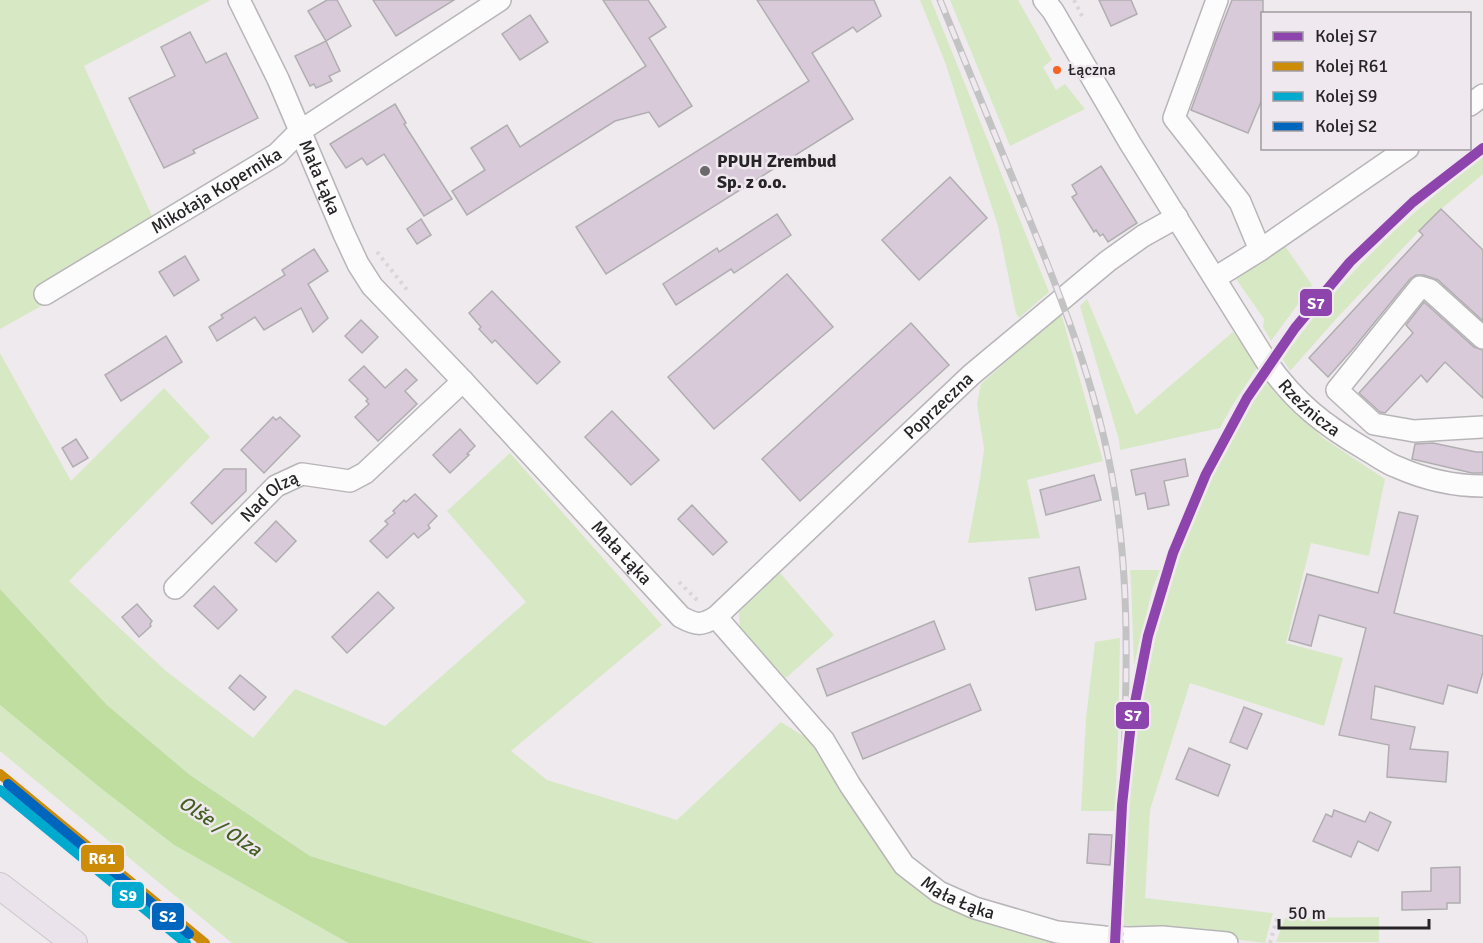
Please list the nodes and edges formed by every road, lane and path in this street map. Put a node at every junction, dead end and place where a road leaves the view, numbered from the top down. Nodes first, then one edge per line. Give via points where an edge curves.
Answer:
1 (240, 0) edge
2 (500, 0) edge
3 (1044, 0) edge
4 (1217, 0) edge
5 (1483, 95) edge
6 (1471, 104) edge
7 (300, 131) junction
8 (1405, 150) edge
9 (1177, 217) junction
10 (373, 243) dead end
11 (1260, 250) junction
12 (1215, 278) junction
13 (410, 293) dead end
14 (45, 294) dead end
15 (1483, 338) edge
16 (463, 381) junction
17 (1483, 427) edge
18 (1483, 486) edge
19 (677, 579) dead end
20 (175, 588) dead end
21 (709, 611) junction
22 (2, 891) edge
23 (1278, 915) dead end
24 (1124, 937) edge
25 (74, 943) edge
26 (1227, 943) edge
27 (1270, 943) edge

1 - 7 street, Mała Łąka
2 - 7 street, Mikołaja Kopernika
3 - 9 street
4 - 11 street via 1173,118 1240,202
5 - 6 street
7 - 14 street, Mikołaja Kopernika via 277,154
7 - 16 street, Mała Łąka via 344,234 372,286
8 - 11 street
9 - 12 street, Rzeźnicza
9 - 21 street, Poprzeczna via 1108,261 971,375
10 - 13 path
11 - 12 street
12 - 18 street, Rzeźnicza via 1278,378 1328,426 1396,467 1433,480
15 - 17 street via 1430,290 1420,287 1337,390 1374,424 1414,430
16 - 20 street, Nad Olzą via 350,481 302,474 276,486
16 - 21 street, Mała Łąka via 681,617 705,624
19 - 21 path
21 - 24 street, Mała Łąka via 824,741 904,865 939,892 975,908 1057,932
22 - 25 main road
23 - 27 path
24 - 26 street, Mała Łąka

